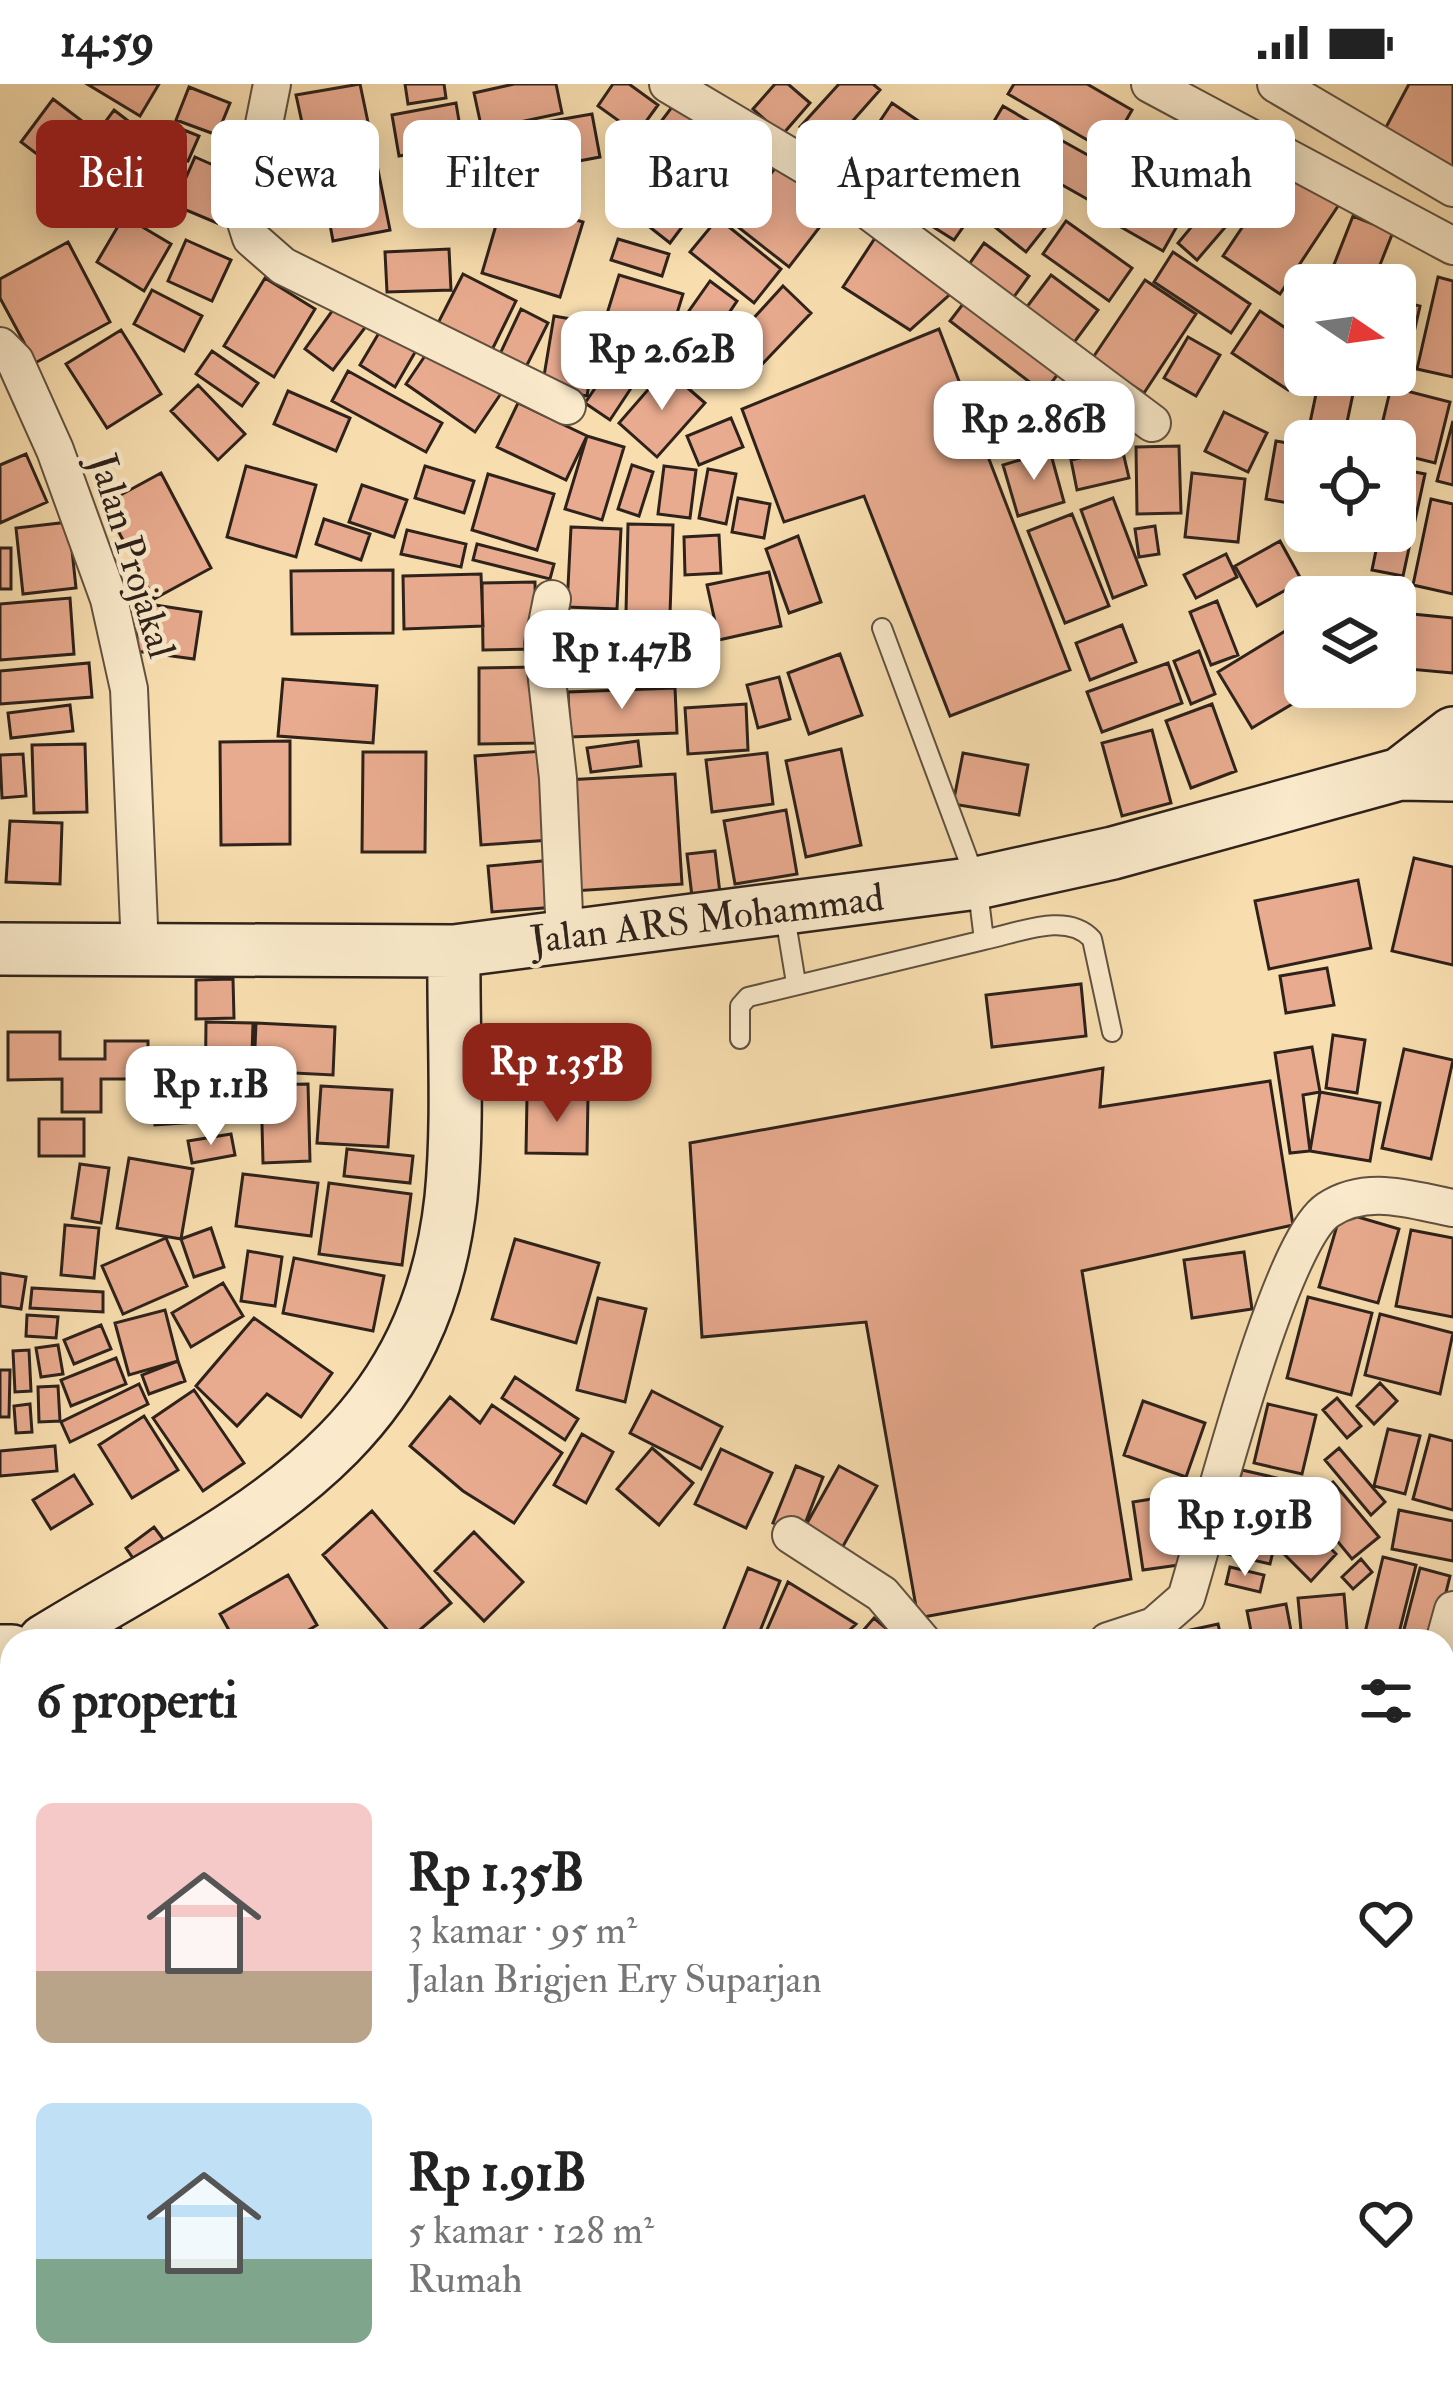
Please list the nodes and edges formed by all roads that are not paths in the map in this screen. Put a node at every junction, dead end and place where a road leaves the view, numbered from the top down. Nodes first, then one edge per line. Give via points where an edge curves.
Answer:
1 (272, 84) edge
2 (668, 84) edge
3 (1150, 84) edge
4 (1276, 84) edge
5 (1453, 188) edge
6 (1453, 246) edge
7 (0, 346) edge
8 (567, 406) dead end
9 (1152, 422) dead end
10 (552, 599) dead end
11 (882, 628) dead end
12 (1453, 733) edge
13 (1400, 773) junction
14 (1453, 775) edge
15 (977, 883) junction
16 (784, 910) junction
17 (565, 938) junction
18 (984, 940) junction
19 (0, 949) edge
20 (140, 949) junction
21 (454, 951) junction
22 (796, 982) junction
23 (1112, 1032) dead end
24 (740, 1040) dead end
25 (1453, 1208) edge
26 (791, 1535) dead end
27 (65, 1629) edge
28 (912, 1629) edge
29 (1145, 1629) edge

1 - 8 street via 245,219 250,238 283,266
2 - 9 street via 818,173
3 - 6 street
4 - 5 street
7 - 20 street, Jalan Projakal via 15,361 55,450 109,599 129,689
10 - 17 street via 543,644
11 - 15 lane
12 - 13 street, Jalan ARS Mohammad
13 - 14 street, Jalan ARS Mohammad
13 - 15 street, Jalan ARS Mohammad
15 - 16 street, Jalan ARS Mohammad
15 - 18 lane
16 - 17 street, Jalan ARS Mohammad
16 - 22 lane
17 - 21 street, Jalan ARS Mohammad
18 - 22 lane
18 - 23 lane via 1068,923 1082,928 1092,939
19 - 20 street, Jalan ARS Mohammad
20 - 21 street, Jalan ARS Mohammad
21 - 27 street via 451,1195 440,1263 404,1361 354,1430 286,1493
22 - 24 lane via 748,997 740,1006
25 - 29 street via 1372,1193 1324,1212 1291,1265 1186,1598
26 - 28 street via 882,1594

